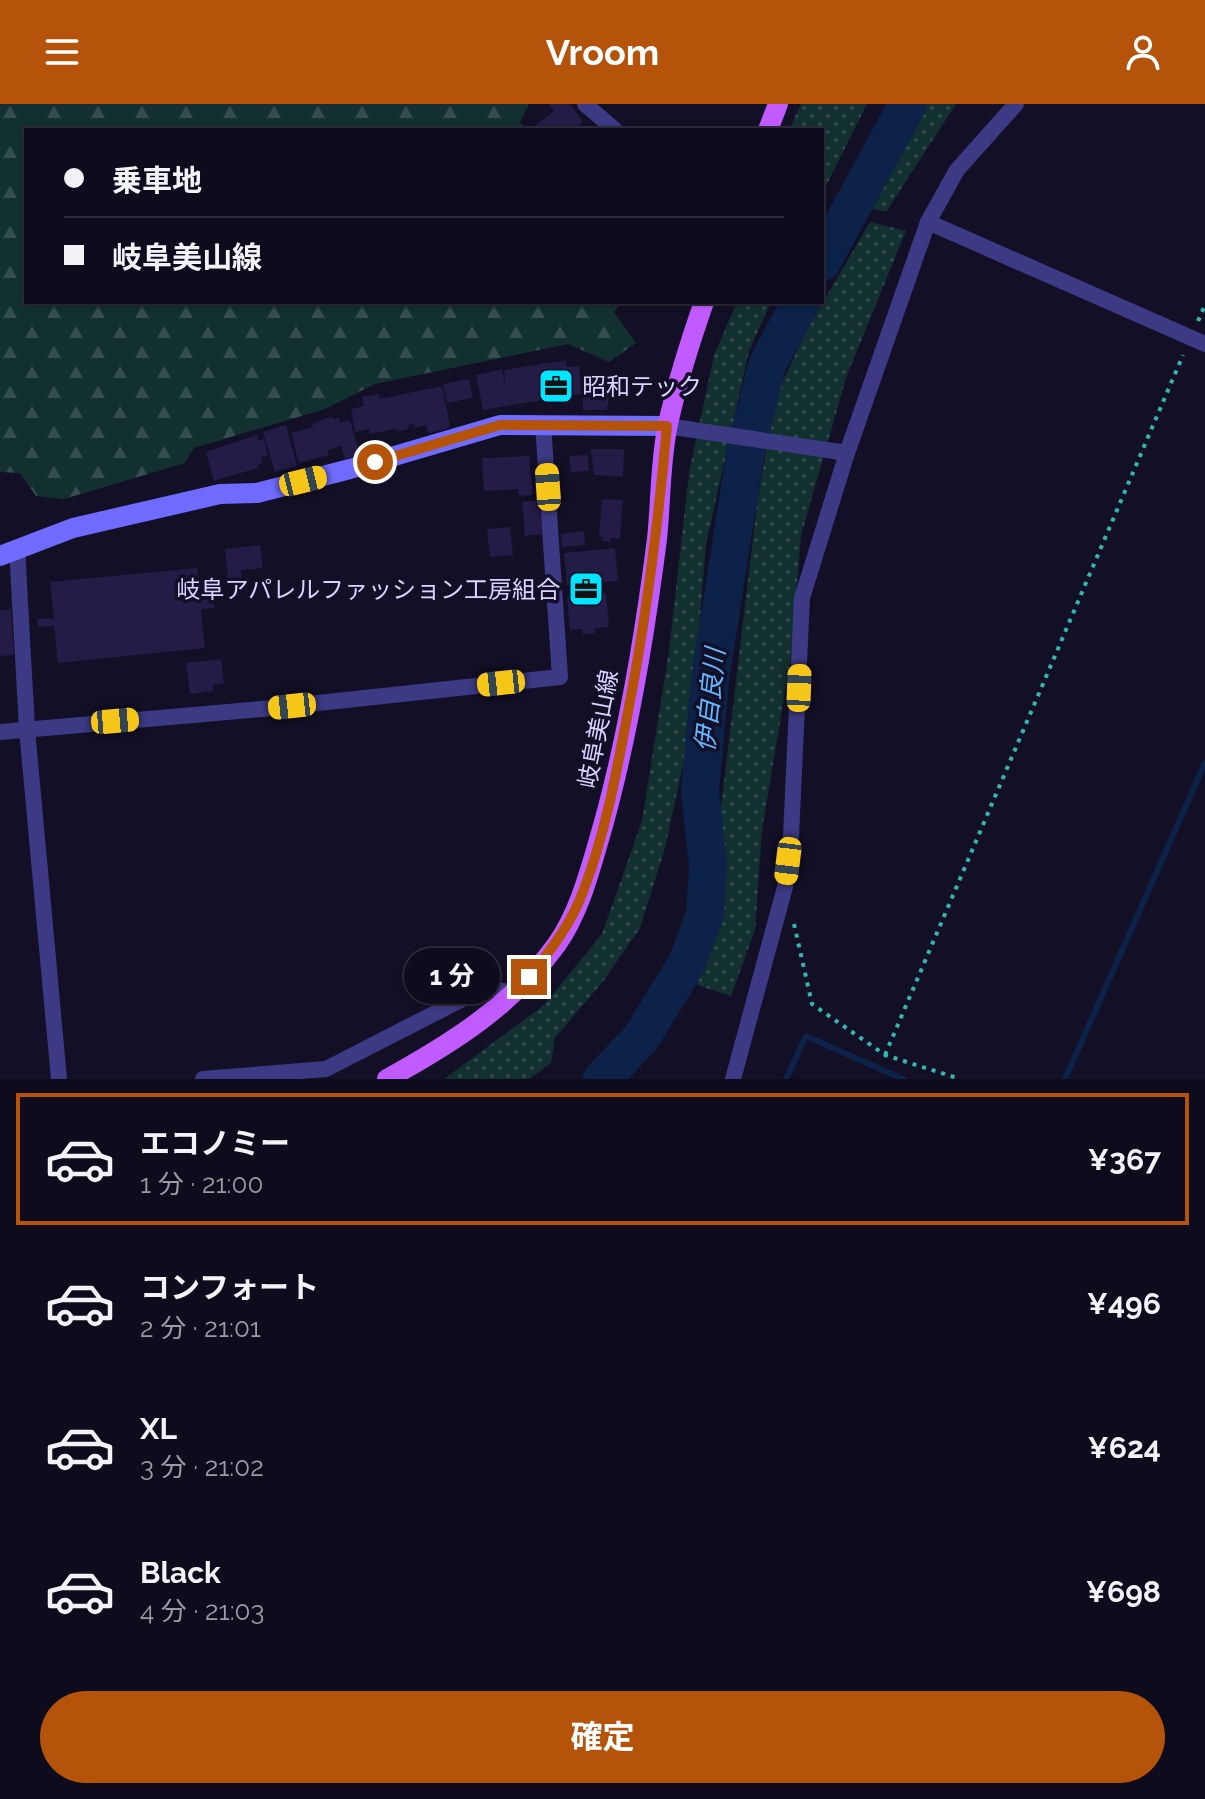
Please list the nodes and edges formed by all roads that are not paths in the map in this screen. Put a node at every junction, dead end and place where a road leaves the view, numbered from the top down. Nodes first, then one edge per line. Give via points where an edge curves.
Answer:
1 (585, 104) edge
2 (778, 104) edge
3 (1016, 104) edge
4 (613, 128) edge
5 (769, 128) edge
6 (928, 222) junction
7 (703, 304) edge
8 (1198, 341) edge
9 (543, 424) junction
10 (667, 426) junction
11 (841, 453) junction
12 (9, 552) edge
13 (27, 729) junction
14 (0, 732) edge
15 (515, 994) junction
16 (59, 1079) edge
17 (203, 1079) edge
18 (387, 1079) edge
19 (733, 1079) edge

1 - 4 street
2 - 5 main road
3 - 6 street via 957,170
6 - 8 street
6 - 11 street
7 - 10 main road, 岐阜美山線
9 - 10 street
9 - 12 street via 500,425 257,493 220,494 73,528
9 - 13 street via 560,677
10 - 11 street
10 - 15 main road, 岐阜美山線 via 647,611 612,795 584,891 558,942
11 - 19 street via 802,598 785,887
12 - 13 street
13 - 14 street
13 - 16 street
15 - 17 street via 486,987 326,1069
15 - 18 main road, 岐阜美山線 via 442,1048

